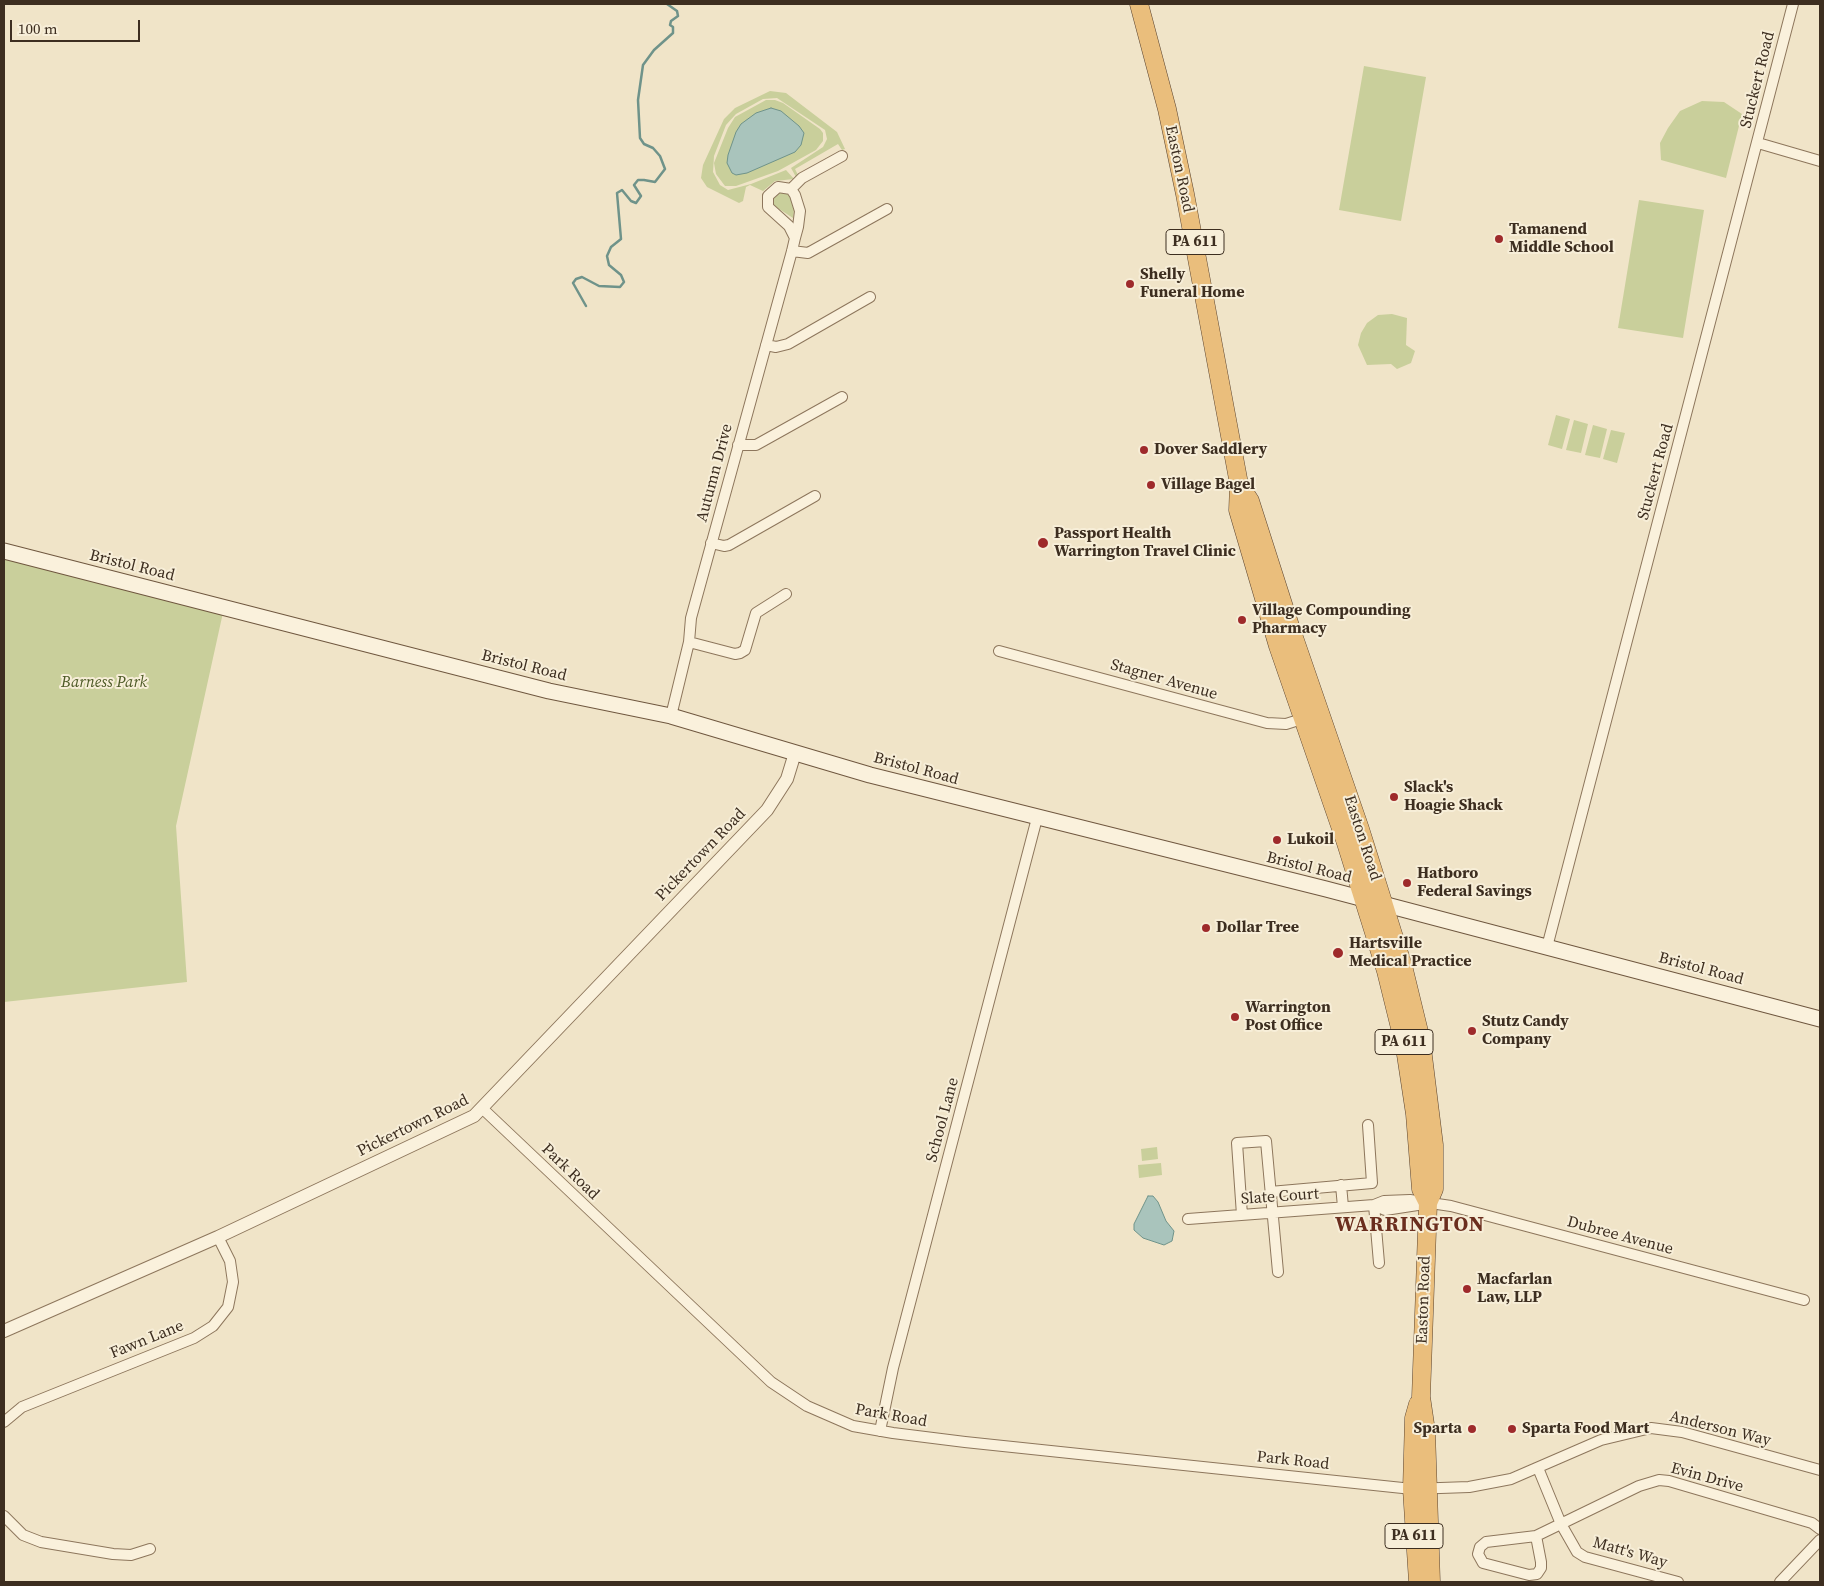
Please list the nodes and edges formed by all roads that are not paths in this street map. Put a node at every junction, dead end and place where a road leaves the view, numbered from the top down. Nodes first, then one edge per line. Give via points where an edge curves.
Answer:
1 (1139, 4) edge
2 (1793, 4) edge
3 (1758, 143) junction
4 (842, 156) dead end
5 (1820, 161) edge
6 (791, 189) junction
7 (886, 209) dead end
8 (795, 238) junction
9 (792, 251) junction
10 (870, 297) dead end
11 (766, 345) junction
12 (842, 397) dead end
13 (738, 445) junction
14 (1239, 484) junction
15 (815, 496) dead end
16 (711, 543) junction
17 (4, 552) edge
18 (786, 594) dead end
19 (689, 642) junction
20 (999, 651) dead end
21 (1320, 713) junction
22 (671, 716) junction
23 (1304, 718) junction
24 (795, 753) junction
25 (1038, 818) junction
26 (1364, 900) junction
27 (1384, 905) junction
28 (1547, 947) junction
29 (1820, 1019) edge
30 (483, 1109) junction
31 (1368, 1125) dead end
32 (1341, 1186) junction
33 (1270, 1192) junction
34 (1428, 1204) junction
35 (1374, 1205) junction
36 (1343, 1207) junction
37 (1272, 1212) junction
38 (1242, 1215) junction
39 (1188, 1219) dead end
40 (218, 1237) junction
41 (1379, 1263) dead end
42 (1278, 1272) dead end
43 (1804, 1300) dead end
44 (4, 1330) edge
45 (4, 1422) edge
46 (880, 1431) junction
47 (1538, 1468) junction
48 (1820, 1470) edge
49 (1419, 1489) junction
50 (4, 1516) edge
51 (1561, 1524) junction
52 (1820, 1528) edge
53 (1536, 1536) junction
54 (1820, 1540) edge
55 (150, 1549) dead end
56 (1418, 1582) edge
57 (1431, 1582) edge
58 (1678, 1582) edge
59 (1780, 1582) edge

1 - 14 highway, Easton Road / PA 611 via 1167,109 1185,194
2 - 3 street, Stuckert Road
3 - 5 street
3 - 28 street, Stuckert Road
4 - 6 street via 801,179
6 - 8 street, Autumn Drive via 800,211
6 - 8 street via 784,186 773,190 766,203 789,226
7 - 9 street via 811,252
8 - 9 street, Autumn Drive
9 - 11 street, Autumn Drive
10 - 11 street via 788,344 776,348
11 - 13 street, Autumn Drive
12 - 13 street via 756,445
13 - 16 street, Autumn Drive
14 - 21 highway, Easton Road / PA 611 via 1250,500
14 - 23 highway, Easton Road / PA 611 via 1238,510 1278,646
15 - 16 street via 729,545
16 - 19 street, Autumn Drive via 691,618
17 - 22 main road, Bristol Road via 549,691
18 - 19 street via 756,613 745,650 740,654
19 - 22 street, Autumn Drive
20 - 23 street, Stagner Avenue via 1267,724 1286,724
21 - 23 street, Stagner Avenue
21 - 27 highway, Easton Road / PA 611
22 - 24 main road, Bristol Road
23 - 26 highway, Easton Road / PA 611
24 - 25 main road, Bristol Road
24 - 30 street, Pickertown Road via 787,779 767,810
25 - 26 main road, Bristol Road
25 - 46 street, School Lane via 893,1368
26 - 27 main road, Bristol Road
26 - 34 highway, Easton Road / PA 611 via 1405,1048 1415,1114 1421,1190
27 - 28 main road, Bristol Road
27 - 34 highway, Easton Road / PA 611 via 1412,999 1425,1068 1434,1153 1434,1189
28 - 29 main road, Bristol Road
30 - 40 street, Pickertown Road
30 - 46 street, Park Road via 771,1382 807,1406 838,1421
31 - 32 street via 1372,1183
32 - 33 street
32 - 36 street
33 - 37 street
33 - 38 street via 1266,1141 1237,1143
34 - 35 street, Slate Court via 1385,1210
34 - 43 street, Dubree Avenue via 1451,1206
34 - 49 highway, Easton Road / PA 611 via 1421,1397 1414,1418
35 - 36 street, Slate Court
35 - 41 street
36 - 37 street, Slate Court
37 - 38 street, Slate Court
37 - 42 street
38 - 39 street, Slate Court
40 - 44 street, Pickertown Road
40 - 45 street, Fawn Lane via 230,1261 233,1282 228,1307 213,1326 194,1338 22,1407
46 - 49 street, Park Road
47 - 48 street, Anderson Way via 1600,1440 1652,1428 1682,1432
47 - 49 street, Anderson Way via 1469,1487
47 - 51 street, Matt's Way
49 - 56 highway, Easton Road / PA 611
49 - 57 highway, Easton Road / PA 611
50 - 55 street via 23,1535 41,1542 113,1554 131,1555
51 - 52 street, Evin Drive via 1639,1486 1659,1480 1812,1523
51 - 53 street, Evin Drive
51 - 58 street, Matt's Way via 1576,1552 1585,1557
53 - 53 street, Evin Drive via 1541,1562 1537,1574 1529,1575 1483,1563 1478,1554 1486,1542
54 - 59 street

